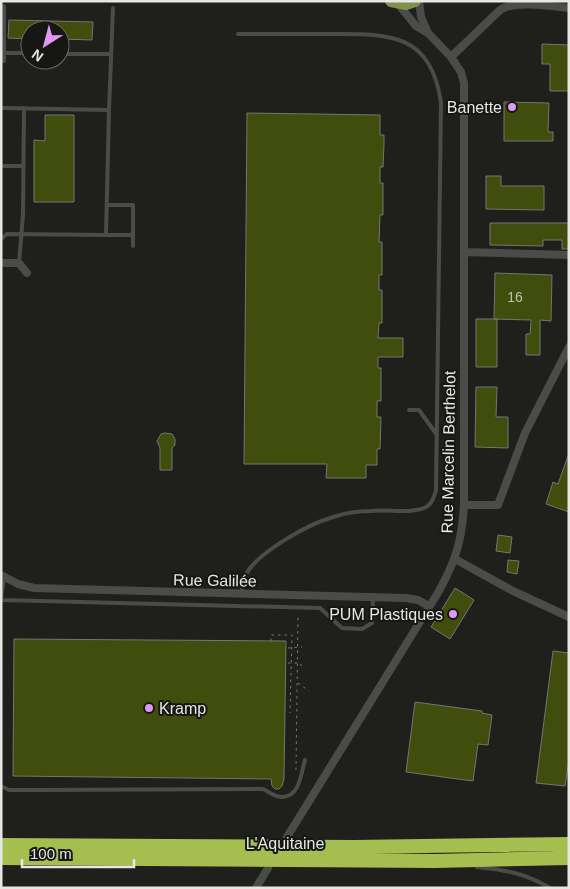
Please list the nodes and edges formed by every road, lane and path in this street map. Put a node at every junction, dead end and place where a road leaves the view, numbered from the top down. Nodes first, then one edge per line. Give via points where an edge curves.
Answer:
1 (415, 1) edge
2 (419, 1) edge
3 (395, 3) edge
4 (4, 6) dead end
5 (113, 8) dead end
6 (569, 8) edge
7 (428, 33) junction
8 (238, 34) dead end
9 (2, 53) edge
10 (20, 53) edge
11 (70, 54) edge
12 (111, 54) junction
13 (451, 57) junction
14 (1, 61) edge
15 (3, 108) dead end
16 (24, 108) junction
17 (109, 110) junction
18 (1, 166) edge
19 (24, 166) junction
20 (107, 205) junction
21 (23, 215) junction
22 (30, 215) dead end
23 (22, 234) junction
24 (106, 235) junction
25 (133, 235) junction
26 (1, 239) edge
27 (133, 246) dead end
28 (464, 252) junction
29 (569, 255) edge
30 (1, 263) edge
31 (19, 263) junction
32 (27, 273) dead end
33 (569, 346) edge
34 (409, 410) dead end
35 (437, 435) junction
36 (464, 505) junction
37 (455, 559) junction
38 (3, 576) edge
39 (242, 594) junction
40 (373, 597) junction
41 (1, 599) edge
42 (429, 606) junction
43 (298, 608) junction
44 (569, 617) edge
45 (271, 641) dead end
46 (302, 647) dead end
47 (288, 648) dead end
48 (292, 648) junction
49 (297, 648) junction
50 (288, 663) dead end
51 (291, 663) junction
52 (297, 663) junction
53 (302, 667) dead end
54 (297, 682) junction
55 (310, 690) dead end
56 (290, 713) dead end
57 (305, 760) dead end
58 (296, 773) dead end
59 (1, 786) edge
60 (287, 837) dead end
61 (1, 844) edge
62 (569, 844) edge
63 (1, 858) edge
64 (569, 858) edge
65 (435, 861) junction
66 (268, 868) dead end
67 (256, 888) edge
68 (550, 888) edge

1 - 3 main road
2 - 7 street, Rue Marcelin Berthelot via 421,18
3 - 7 street, Rue Marcelin Berthelot via 416,26
4 - 9 lane
5 - 12 lane
6 - 13 street via 507,5
7 - 13 street, Rue Marcelin Berthelot
8 - 35 lane via 385,35 410,45 436,76 441,102
9 - 10 lane
9 - 14 lane via 4,61
11 - 12 lane
12 - 17 lane
13 - 28 street, Rue Marcelin Berthelot via 464,83
15 - 16 lane
16 - 17 lane
16 - 19 lane
17 - 20 lane
18 - 19 lane
19 - 21 lane
20 - 24 lane
20 - 25 lane via 134,205
21 - 22 lane
21 - 23 lane
23 - 24 lane
23 - 26 lane via 8,234
23 - 31 lane
24 - 25 lane
25 - 27 lane
28 - 29 street
28 - 36 street, Rue Marcelin Berthelot
30 - 31 street
31 - 32 street
33 - 36 street via 525,433 498,505
34 - 35 lane via 419,410
35 - 39 lane via 436,490 427,507 351,513 307,528 269,551 249,570
36 - 37 street, Rue Marcelin Berthelot
37 - 42 street, Rue Marcelin Berthelot
37 - 44 street via 512,591
38 - 39 street, Rue Galilée via 34,588
38 - 41 lane
39 - 40 street, Rue Galilée
40 - 42 street, Rue Galilée via 412,599
40 - 43 lane via 372,623 362,629 342,628 320,608
41 - 43 lane
42 - 60 street, Rue Marcelin Berthelot
43 - 49 path
45 - 48 path via 271,635 292,635
46 - 49 path
47 - 48 path
48 - 49 path
48 - 51 path
49 - 52 path
50 - 51 path
51 - 52 path
51 - 56 path
52 - 53 path
52 - 54 path
54 - 55 path
54 - 58 path
57 - 59 lane via 300,783 290,794 282,797 263,789 9,790
61 - 62 highway, L'Aquitaine via 364,847
63 - 65 highway, L'Aquitaine
64 - 65 highway, L'Aquitaine
65 - 68 lane via 513,871
66 - 67 street

